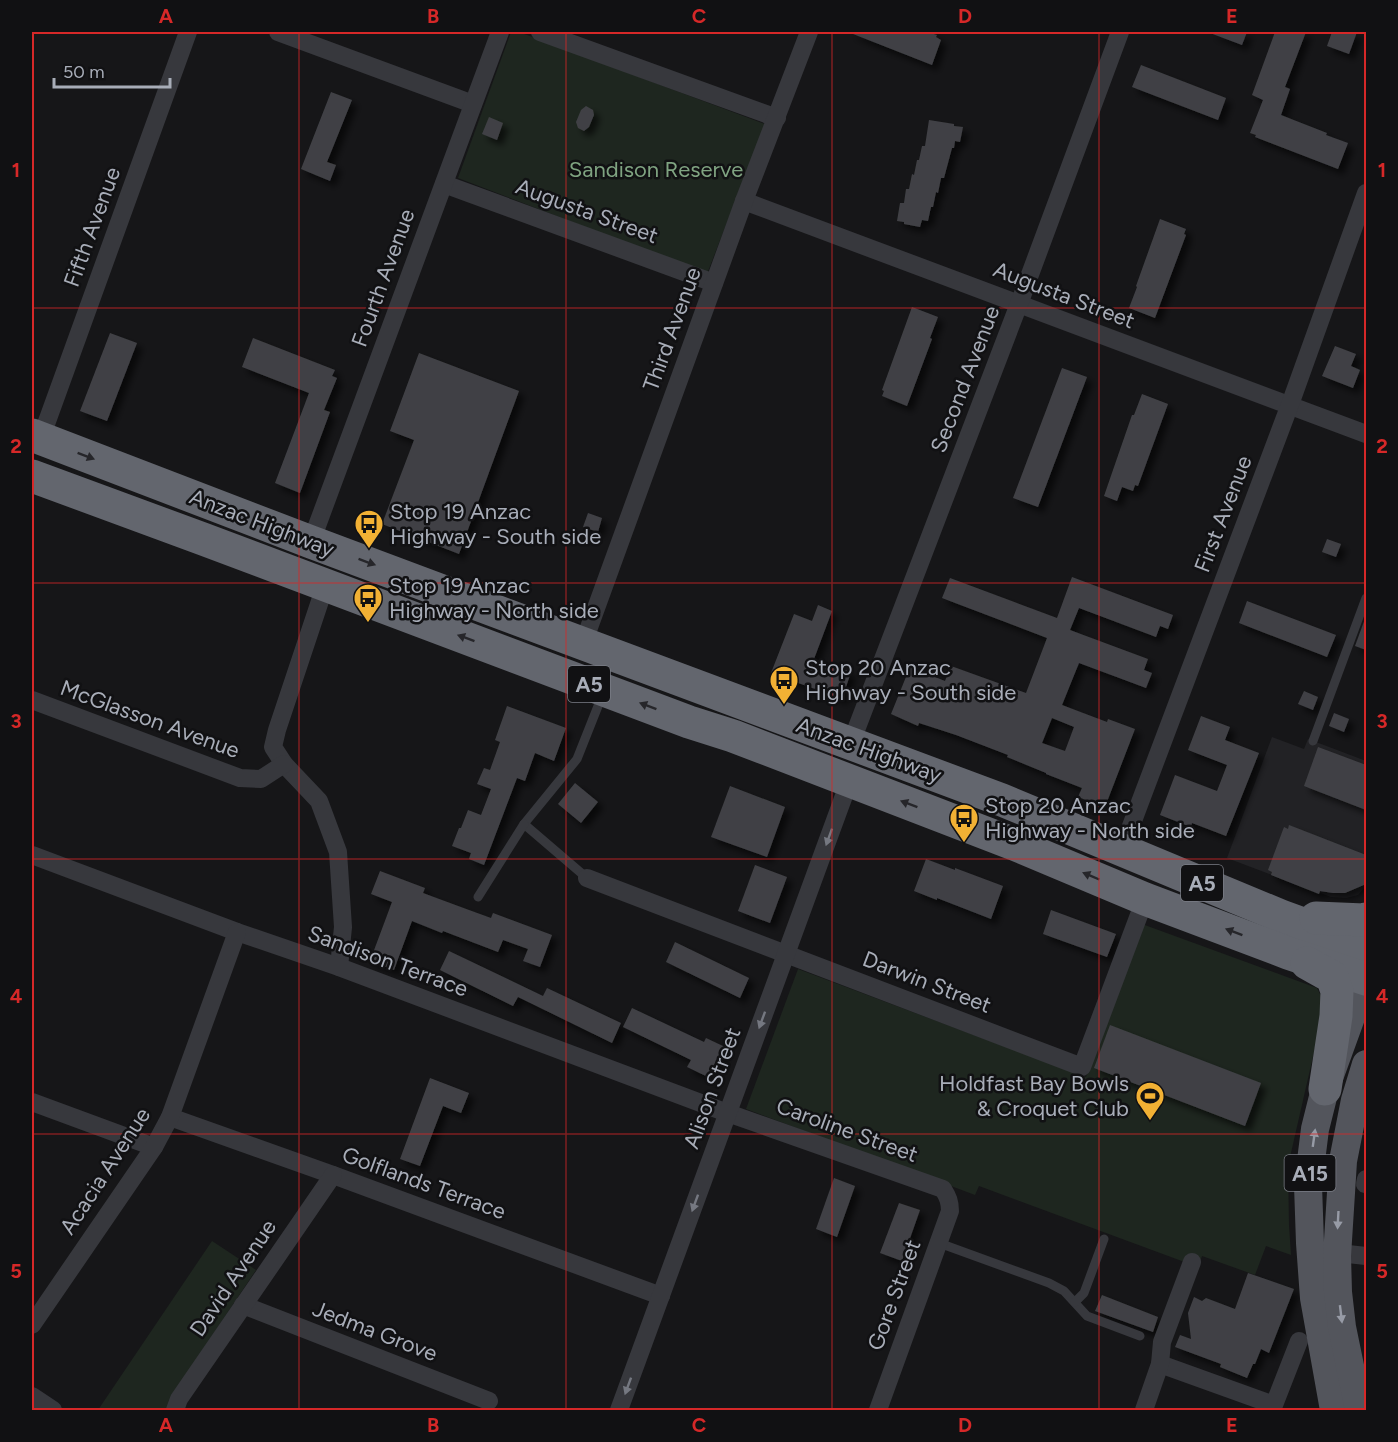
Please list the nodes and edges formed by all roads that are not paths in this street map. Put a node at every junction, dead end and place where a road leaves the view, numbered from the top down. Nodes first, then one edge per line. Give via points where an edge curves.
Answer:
1 (188, 32) edge
2 (278, 32) edge
3 (500, 32) edge
4 (540, 32) edge
5 (809, 32) edge
6 (1120, 32) edge
7 (473, 104) junction
8 (777, 118) junction
9 (444, 184) junction
10 (1366, 194) edge
11 (744, 201) junction
12 (714, 283) junction
13 (1019, 304) junction
14 (1289, 406) junction
15 (1366, 434) edge
16 (36, 436) edge
17 (32, 476) edge
18 (180, 491) junction
19 (155, 523) junction
20 (203, 539) junction
21 (311, 542) junction
22 (326, 586) junction
23 (1366, 598) edge
24 (583, 644) junction
25 (604, 690) junction
26 (714, 693) junction
27 (32, 700) edge
28 (689, 722) junction
29 (733, 736) junction
30 (1313, 741) dead end
31 (851, 743) junction
32 (284, 764) junction
33 (849, 782) junction
34 (970, 788) junction
35 (1002, 800) junction
36 (524, 824) junction
37 (964, 825) junction
38 (1014, 844) junction
39 (1122, 850) junction
40 (32, 855) edge
41 (587, 878) joint
42 (478, 897) dead end
43 (1145, 899) junction
44 (1281, 916) junction
45 (1366, 919) edge
46 (237, 932) junction
47 (1288, 953) junction
48 (787, 954) junction
49 (339, 968) junction
50 (1366, 970) edge
51 (1366, 1064) edge
52 (1325, 1089) junction
53 (32, 1102) edge
54 (728, 1113) junction
55 (170, 1117) junction
56 (1358, 1131) edge
57 (154, 1147) junction
58 (333, 1175) junction
59 (947, 1195) joint
60 (1104, 1239) dead end
61 (939, 1243) junction
62 (1366, 1256) edge
63 (1324, 1257) junction
64 (1192, 1262) dead end
65 (661, 1296) junction
66 (1075, 1302) junction
67 (243, 1305) junction
68 (32, 1325) edge
69 (1140, 1336) dead end
70 (1299, 1341) dead end
71 (1160, 1364) junction
72 (32, 1396) edge
73 (489, 1401) dead end
74 (53, 1410) edge
75 (175, 1410) edge
76 (620, 1410) edge
77 (878, 1410) edge
78 (1144, 1410) edge
79 (1334, 1410) edge
80 (1359, 1410) edge

1 - 16 street, Fifth Avenue
2 - 7 street
3 - 7 street, Fourth Avenue
4 - 8 street
5 - 8 street, Third Avenue
6 - 13 street, Second Avenue
7 - 9 street, Fourth Avenue
8 - 11 street, Third Avenue
9 - 12 street, Augusta Street
9 - 21 street, Fourth Avenue
10 - 14 street, First Avenue
11 - 12 street, Third Avenue
11 - 13 street, Augusta Street
12 - 24 street, Third Avenue
13 - 14 street, Augusta Street
13 - 31 street, Second Avenue
14 - 15 street, Augusta Street
14 - 39 street, First Avenue
16 -> 18 highway, Anzac Highway / A5
17 - 19 highway, Anzac Highway / A5
18 - 19 highway via 169,500
18 - 20 highway via 186,504 185,519
18 - 21 highway, Anzac Highway / A5
19 - 20 highway, Anzac Highway / A5
20 - 22 highway, Anzac Highway / A5
21 -> 24 highway, Anzac Highway / A5
25 -> 22 highway, Anzac Highway / A5
22 - 32 street via 277,730 273,747
23 - 30 lane
24 - 26 highway, Anzac Highway / A5
28 -> 25 highway, Anzac Highway / A5
25 - 36 lane via 577,759
26 - 28 highway via 703,696 696,719
26 - 29 highway via 723,705 720,720
26 - 31 highway, Anzac Highway / A5
27 - 32 street, McGlasson Avenue via 240,778 261,779
28 - 29 highway, Anzac Highway / A5
29 - 33 highway, Anzac Highway / A5
31 - 34 highway, Anzac Highway / A5
32 - 49 street via 319,801 338,852 344,927
37 -> 33 highway, Anzac Highway / A5
33 -> 48 street, Alison Street
34 - 35 highway, Anzac Highway / A5
34 - 37 highway via 975,810 972,822
35 - 38 highway via 996,807 995,824 1000,834
35 - 39 highway, Anzac Highway / A5
36 - 41 lane
36 - 42 lane
37 - 38 highway, Anzac Highway / A5
43 -> 38 highway, Anzac Highway / A5
39 - 44 highway, Anzac Highway / A5
40 - 46 street, Sandison Terrace
41 - 48 street, Darwin Street
47 -> 43 highway, Anzac Highway / A5
43 - 48 street, Darwin Street via 1082,1067
44 - 45 highway
44 - 50 highway, Anzac Highway / A5
46 - 49 street, Sandison Terrace
46 - 55 street, Acacia Avenue
47 - 50 highway, Anzac Highway / A5
47 - 52 highway via 1332,977 1336,1016
48 -> 54 street, Alison Street
49 - 54 street, Sandison Terrace
50 - 52 main road, A15
51 - 56 main road, A15 via 1355,1100
63 -> 52 main road, A15 via 1308,1185
53 - 57 street
54 - 59 street, Caroline Street via 944,1190
54 -> 65 street, Alison Street
55 - 57 street, Acacia Avenue
55 - 58 street, Golflands Terrace
56 -> 63 main road, A15 via 1341,1173
57 - 68 street, Acacia Avenue
58 - 65 street, Golflands Terrace
58 - 67 street, David Avenue
59 - 61 street, Gore Street via 950,1211
60 - 66 lane via 1084,1293
61 - 66 lane via 1049,1283
61 - 77 street, Gore Street
62 - 63 street
63 - 79 main road, A15 via 1314,1298
63 -> 80 main road, A15 via 1338,1293
64 - 71 street via 1162,1342
65 -> 76 street, Alison Street
66 - 69 lane via 1087,1316
67 - 73 street, Jedma Grove
67 - 75 street, David Avenue
70 - 71 street via 1274,1405
71 - 78 street
72 - 74 street

